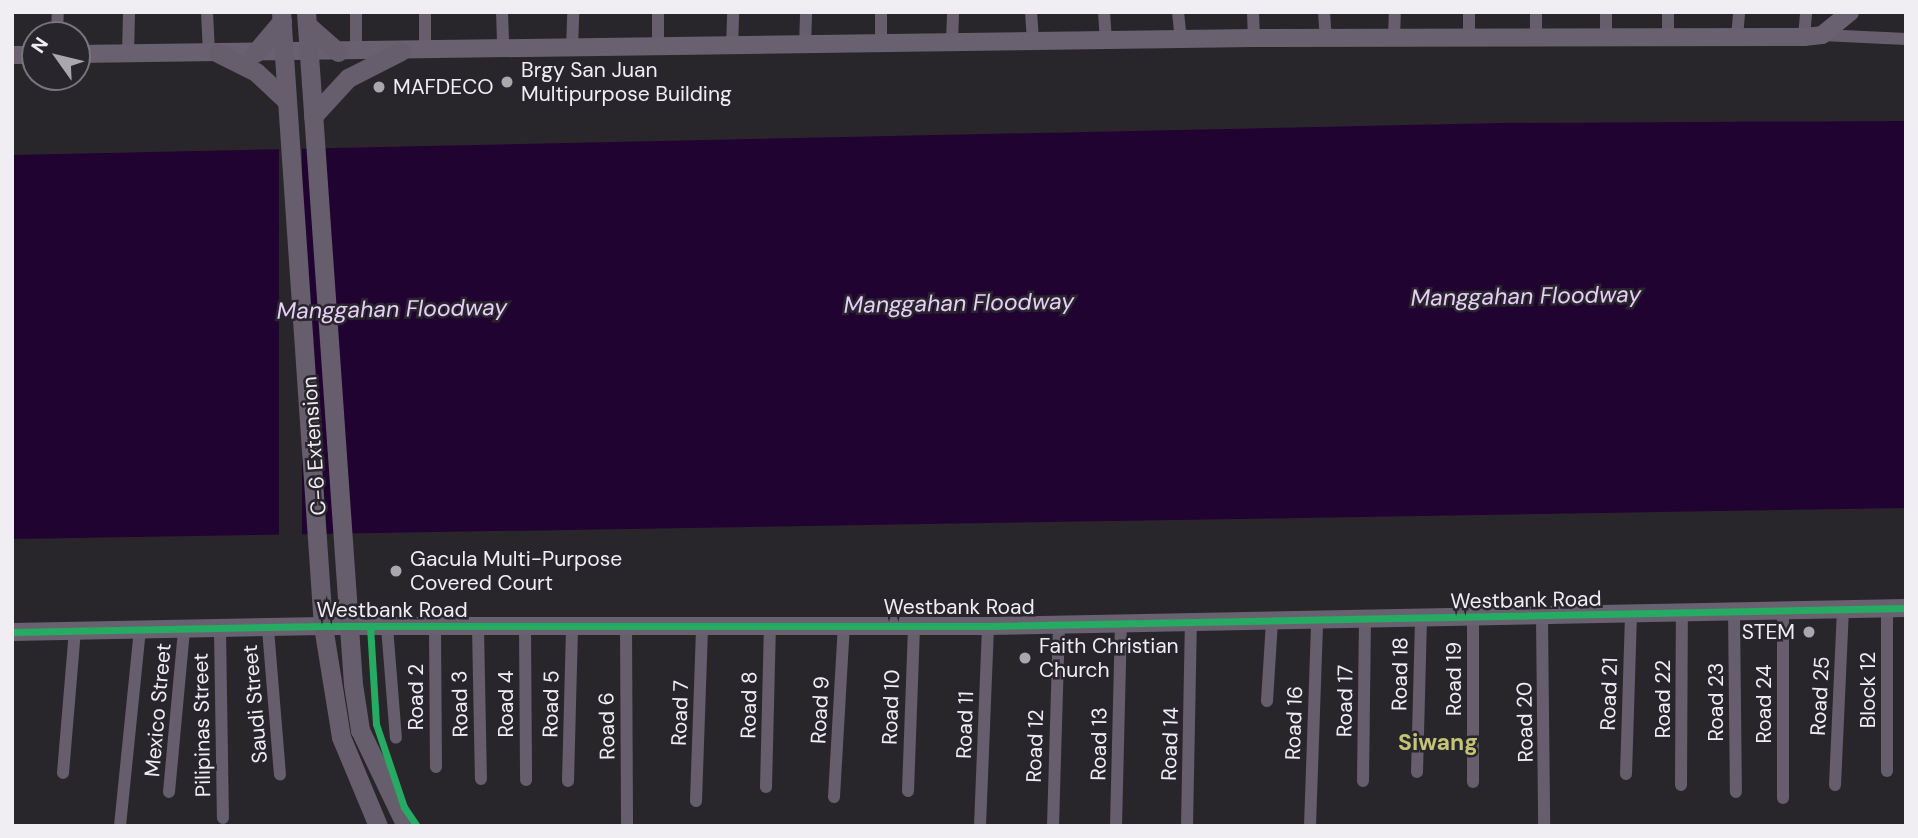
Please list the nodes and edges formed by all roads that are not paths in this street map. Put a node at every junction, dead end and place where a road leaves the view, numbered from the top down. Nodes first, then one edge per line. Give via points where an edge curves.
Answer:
1 (129, 12) edge
2 (207, 12) edge
3 (356, 12) edge
4 (425, 12) edge
5 (502, 12) edge
6 (573, 12) edge
7 (658, 12) edge
8 (733, 12) edge
9 (806, 12) edge
10 (881, 12) edge
11 (953, 12) edge
12 (1031, 12) edge
13 (1104, 12) edge
14 (1178, 12) edge
15 (1253, 12) edge
16 (1324, 12) edge
17 (1395, 12) edge
18 (1469, 12) edge
19 (1536, 12) edge
20 (1606, 12) edge
21 (1668, 12) edge
22 (1739, 12) edge
23 (1806, 12) edge
24 (1850, 12) edge
25 (281, 17) edge
26 (311, 21) edge
27 (1668, 36) junction
28 (1813, 36) junction
29 (1536, 37) junction
30 (1737, 37) junction
31 (1254, 38) junction
32 (1326, 38) junction
33 (1394, 38) junction
34 (1606, 38) junction
35 (1469, 39) junction
36 (1906, 39) edge
37 (1181, 40) junction
38 (1106, 41) junction
39 (1033, 42) junction
40 (953, 43) junction
41 (881, 44) junction
42 (805, 46) junction
43 (658, 47) junction
44 (732, 47) junction
45 (503, 48) junction
46 (572, 49) junction
47 (401, 51) junction
48 (425, 51) junction
49 (308, 52) junction
50 (347, 52) junction
51 (214, 53) junction
52 (255, 53) junction
53 (284, 53) junction
54 (91, 54) edge
55 (128, 54) junction
56 (287, 105) junction
57 (313, 121) junction
58 (1843, 608) junction
59 (1906, 608) edge
60 (1887, 609) junction
61 (1783, 610) junction
62 (1734, 611) junction
63 (1682, 612) junction
64 (1631, 615) junction
65 (1542, 618) junction
66 (1421, 619) junction
67 (1473, 619) junction
68 (1191, 621) junction
69 (1317, 621) junction
70 (1365, 621) junction
71 (1121, 622) junction
72 (1272, 622) junction
73 (770, 624) junction
74 (914, 624) junction
75 (844, 625) junction
76 (1059, 625) junction
77 (323, 626) junction
78 (626, 626) junction
79 (702, 626) junction
80 (988, 626) junction
81 (347, 627) junction
82 (387, 627) junction
83 (435, 627) junction
84 (478, 627) junction
85 (525, 627) junction
86 (572, 628) junction
87 (268, 629) junction
88 (140, 630) junction
89 (184, 630) junction
90 (75, 631) junction
91 (220, 631) junction
92 (12, 632) edge
93 (1267, 701) dead end
94 (396, 738) dead end
95 (436, 767) dead end
96 (1887, 771) dead end
97 (1417, 772) dead end
98 (63, 773) dead end
99 (1626, 774) dead end
100 (281, 775) dead end
101 (481, 779) dead end
102 (526, 780) dead end
103 (568, 781) dead end
104 (1363, 781) dead end
105 (1473, 782) dead end
106 (1682, 785) dead end
107 (1835, 785) dead end
108 (766, 787) dead end
109 (908, 791) dead end
110 (169, 792) dead end
111 (1736, 792) dead end
112 (834, 797) dead end
113 (1783, 798) dead end
114 (696, 801) dead end
115 (223, 818) dead end
116 (120, 826) edge
117 (378, 826) edge
118 (406, 826) edge
119 (627, 826) edge
120 (980, 826) edge
121 (1053, 826) edge
122 (1116, 826) edge
123 (1187, 826) edge
124 (1310, 826) edge
125 (1544, 826) edge

1 - 55 street
2 - 51 street
3 - 50 street
4 - 48 street
5 - 45 street
6 - 46 street
7 - 43 street
8 - 44 street
9 - 42 street
10 - 41 street
11 - 40 street
12 - 39 street
13 - 38 street
14 - 37 street
15 - 31 street
16 - 32 street
17 - 33 street
18 - 35 street
19 - 29 street
20 - 34 street
21 - 27 street
22 - 30 street
23 - 28 street
24 - 28 street
25 - 52 main road
25 - 53 main road, C-6 Extension
26 - 49 main road, C-6 Extension
26 - 50 main road
27 - 30 street
27 - 34 street
28 - 30 street
28 - 36 street
29 - 34 street
29 - 35 street
31 - 32 street
31 - 37 street
32 - 33 street
33 - 35 street
37 - 38 street
38 - 39 street
39 - 40 street
40 - 41 street
41 - 42 street
42 - 44 street
43 - 44 street
43 - 46 street
45 - 46 street
45 - 48 street
47 - 48 street
47 - 50 street
47 - 57 main road via 348,78
49 - 50 street
49 - 53 street
49 - 57 main road, C-6 Extension
51 - 52 street
51 - 55 street
51 - 56 main road via 256,72
52 - 53 street
53 - 56 main road, C-6 Extension
54 - 55 street
56 - 77 main road, C-6 Extension
57 - 81 main road, C-6 Extension
58 - 60 street, Westbank Road
58 - 61 street, Westbank Road
58 - 107 street, Road 25
59 - 60 street, Westbank Road
60 - 96 street, Block 12
61 - 62 street, Westbank Road
61 - 113 street, Road 24
62 - 63 street, Westbank Road
62 - 111 street, Road 23
63 - 64 street, Westbank Road
63 - 106 street, Road 22
64 - 65 street, Westbank Road
64 - 99 street, Road 21
65 - 67 street, Westbank Road
65 - 125 street, Road 20
66 - 67 street, Westbank Road
66 - 70 street, Westbank Road
66 - 97 street, Road 18
67 - 105 street, Road 19
68 - 71 street, Westbank Road
68 - 72 street, Westbank Road
68 - 123 street, Road 14
69 - 70 street, Westbank Road
69 - 72 street, Westbank Road
69 - 124 street, Road 16
70 - 104 street, Road 17
71 - 76 street, Westbank Road
71 - 122 street, Road 13
72 - 93 street
73 - 75 street, Westbank Road
73 - 79 street, Westbank Road
73 - 108 street, Road 8
74 - 75 street, Westbank Road
74 - 80 street, Westbank Road
74 - 109 street, Road 10
75 - 112 street, Road 9
76 - 80 street, Westbank Road
76 - 121 street, Road 12
77 - 81 street, Westbank Road
77 - 87 street, Westbank Road
77 - 117 main road, C-6 Extension via 341,737
78 - 79 street, Westbank Road
78 - 86 street, Westbank Road
78 - 119 street, Road 6
79 - 114 street, Road 7
80 - 120 street, Road 11
81 - 82 street, Westbank Road
81 - 118 main road, C-6 Extension via 360,730
82 - 83 street, Westbank Road
82 - 94 street
83 - 84 street, Westbank Road
83 - 95 street, Road 2
84 - 85 street, Westbank Road
84 - 101 street, Road 3
85 - 86 street, Westbank Road
85 - 102 street, Road 4
86 - 103 street, Road 5
87 - 91 street, Westbank Road
87 - 100 street, Saudi Street
88 - 89 street, Westbank Road
88 - 90 street, Westbank Road
88 - 116 street
89 - 91 street, Westbank Road
89 - 110 street, Mexico Street
90 - 92 street, Westbank Road
90 - 98 street
91 - 115 street, Pilipinas Street

